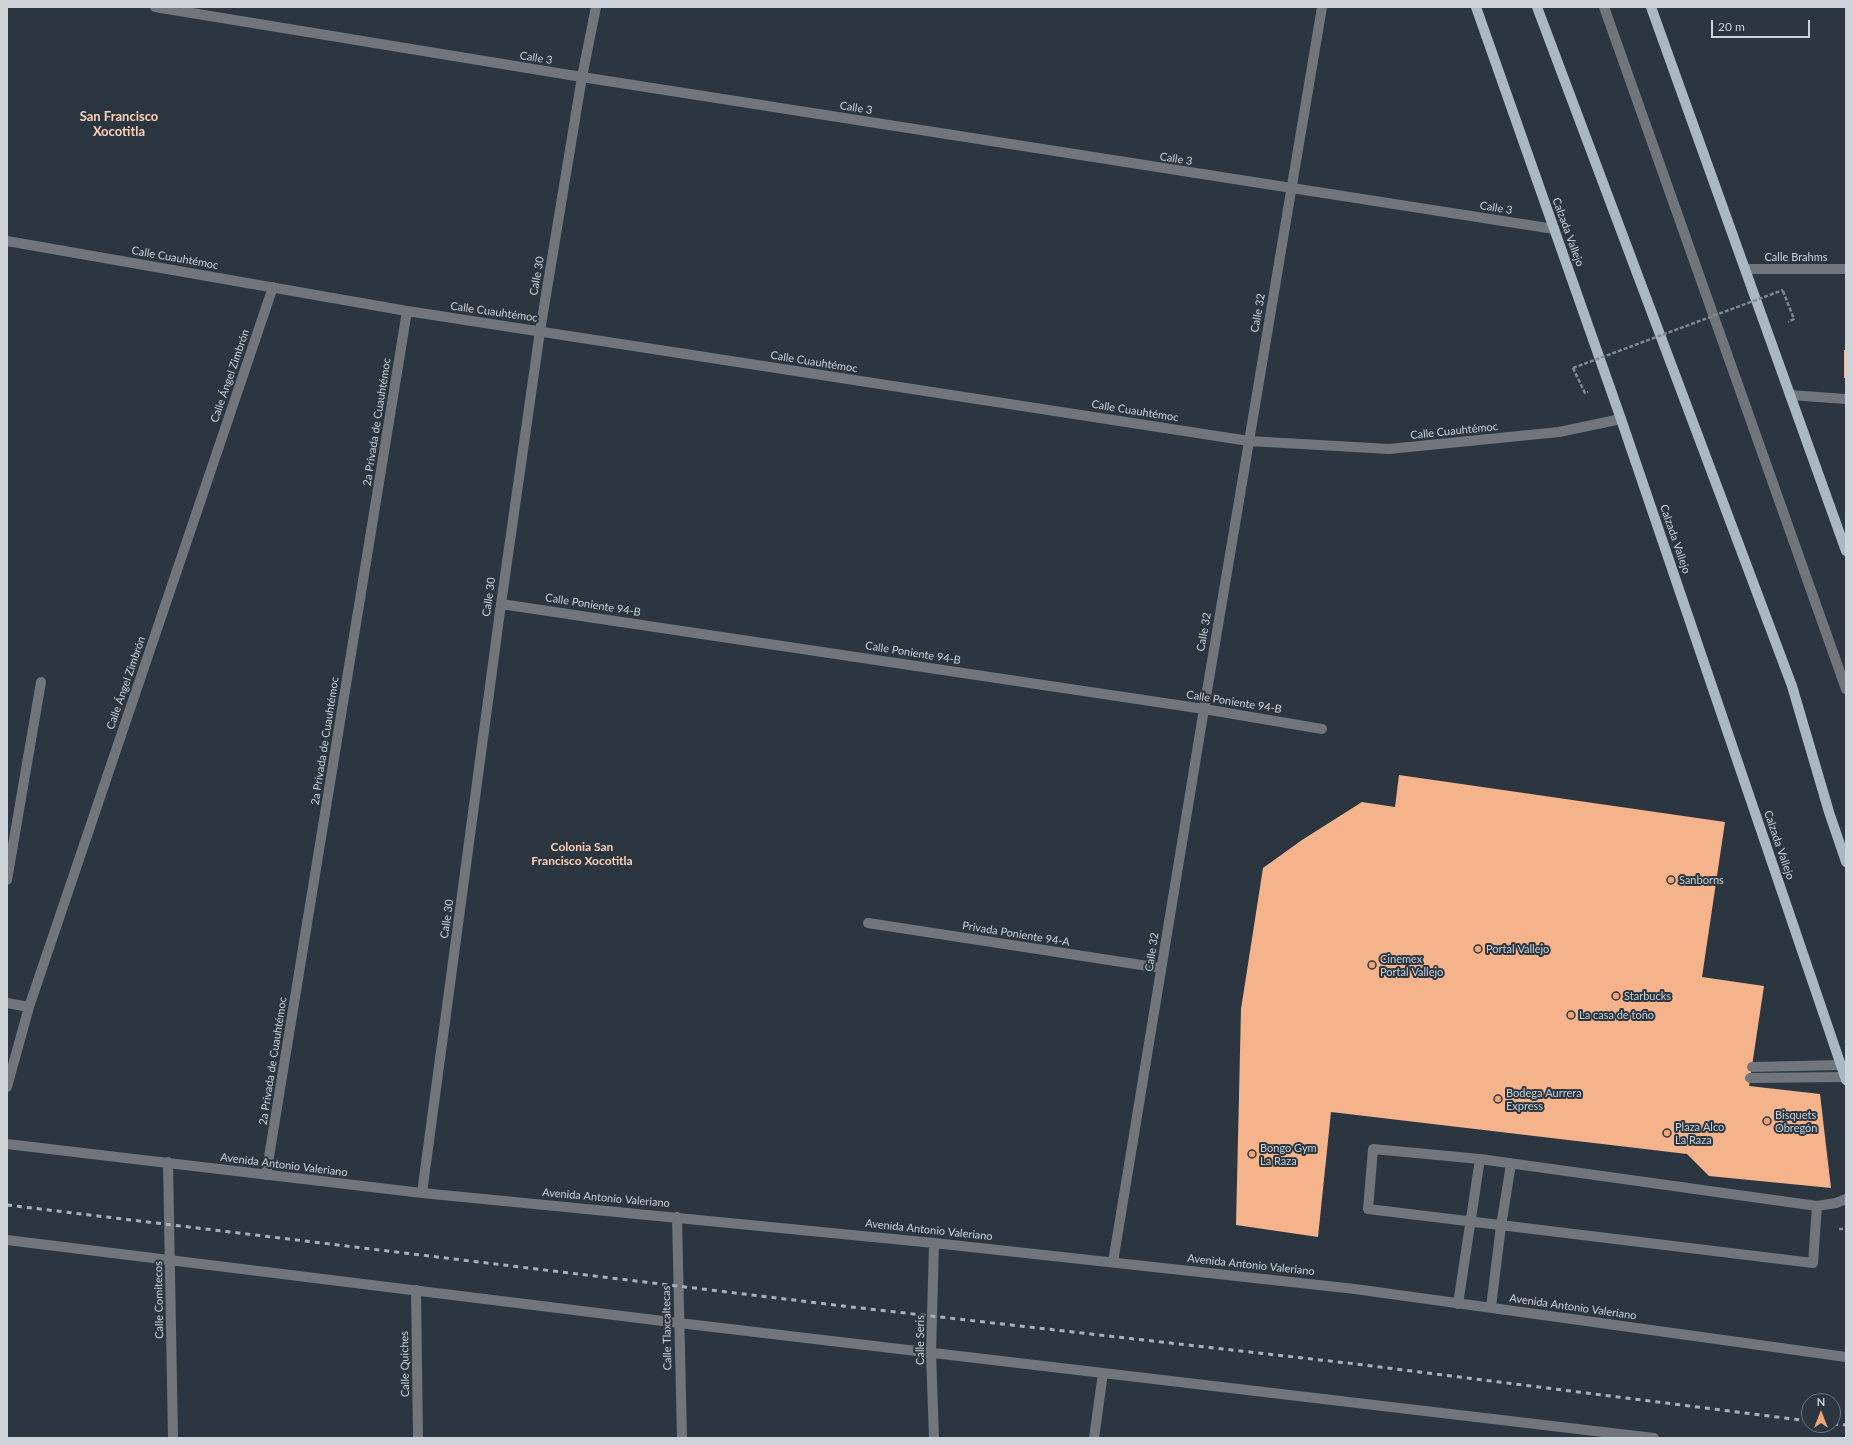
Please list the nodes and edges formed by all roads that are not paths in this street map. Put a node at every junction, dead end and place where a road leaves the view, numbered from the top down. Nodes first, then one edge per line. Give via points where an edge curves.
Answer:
1 (155, 7) edge
2 (596, 7) edge
3 (1322, 7) edge
4 (1476, 7) edge
5 (1536, 7) edge
6 (1604, 7) edge
7 (1651, 7) edge
8 (582, 77) junction
9 (1291, 189) junction
10 (1554, 229) junction
11 (7, 241) edge
12 (1746, 269) junction
13 (1846, 269) edge
14 (273, 287) junction
15 (407, 312) junction
16 (540, 331) junction
17 (1790, 395) junction
18 (1846, 399) edge
19 (1622, 419) junction
20 (1249, 441) junction
21 (1846, 551) edge
22 (501, 604) junction
23 (41, 682) dead end
24 (1846, 690) edge
25 (1204, 709) junction
26 (1322, 729) dead end
27 (1846, 862) edge
28 (7, 880) edge
29 (868, 923) dead end
30 (1162, 968) junction
31 (7, 1003) edge
32 (29, 1007) junction
33 (1841, 1065) junction
34 (1752, 1067) dead end
35 (1750, 1078) dead end
36 (1846, 1078) edge
37 (7, 1087) edge
38 (7, 1144) edge
39 (1480, 1159) junction
40 (168, 1162) junction
41 (1511, 1164) junction
42 (266, 1175) junction
43 (422, 1193) junction
44 (1846, 1199) edge
45 (1817, 1206) junction
46 (677, 1217) junction
47 (1471, 1221) junction
48 (1500, 1226) junction
49 (7, 1240) edge
50 (934, 1243) junction
51 (170, 1260) junction
52 (1113, 1262) junction
53 (416, 1290) junction
54 (1458, 1304) junction
55 (1491, 1307) junction
56 (679, 1322) junction
57 (931, 1353) junction
58 (1846, 1357) edge
59 (1103, 1373) junction
60 (173, 1438) edge
61 (418, 1438) edge
62 (682, 1438) edge
63 (934, 1438) edge
64 (1094, 1438) edge
65 (1654, 1438) edge

1 - 8 street, Calle 3
2 - 8 street, Calle 30
3 - 9 street, Calle 32
4 - 10 main road, Calzada Vallejo
5 - 27 main road via 1792,686
6 - 24 street
7 - 12 main road
8 - 9 street, Calle 3
8 - 16 street, Calle 30
9 - 10 street, Calle 3
9 - 20 street, Calle 32
10 - 19 main road, Calzada Vallejo
11 - 14 street, Calle Cuauhtémoc
12 - 13 street, Calle Brahms
12 - 17 main road
14 - 15 street, Calle Cuauhtémoc
14 - 32 street, Calle Ángel Zimbrón
15 - 16 street, Calle Cuauhtémoc
15 - 42 street, 2a Privada de Cuauhtémoc
16 - 20 street, Calle Cuauhtémoc
16 - 22 street, Calle 30
17 - 18 street
17 - 21 main road
19 - 20 street, Calle Cuauhtémoc via 1559,432 1389,449
19 - 33 main road, Calzada Vallejo
20 - 25 street, Calle 32
22 - 25 street, Calle Poniente 94-B
22 - 43 street, Calle 30
23 - 28 street
25 - 26 street, Calle Poniente 94-B
25 - 30 street, Calle 32
29 - 30 street, Privada Poniente 94-A
30 - 52 street, Calle 32
31 - 32 street
32 - 37 street, Calle Ángel Zimbrón
33 - 34 street
33 - 36 main road, Calzada Vallejo
35 - 36 street
38 - 40 street, Avenida Antonio Valeriano
39 - 41 street
39 - 47 street
39 - 47 street via 1373,1149 1368,1209
40 - 42 street, Avenida Antonio Valeriano
40 - 51 street, Calle Comitecos
41 - 45 street
41 - 48 street
42 - 43 street, Avenida Antonio Valeriano
43 - 46 street, Avenida Antonio Valeriano
44 - 45 street
45 - 48 street via 1812,1263
46 - 50 street, Avenida Antonio Valeriano
46 - 56 street, Calle Tlaxcaltecas
47 - 48 street
47 - 54 street
48 - 55 street
49 - 51 street
50 - 52 street, Avenida Antonio Valeriano
50 - 57 street, Calle Seris
51 - 53 street
51 - 60 street, Calle Comitecos
52 - 54 street, Avenida Antonio Valeriano via 1355,1289
53 - 56 street
53 - 61 street, Calle Quiches
54 - 55 street, Avenida Antonio Valeriano
55 - 58 street, Avenida Antonio Valeriano
56 - 57 street
56 - 62 street, Calle Tlaxcaltecas
57 - 59 street
57 - 63 street, Calle Seris
59 - 64 street
59 - 65 street

